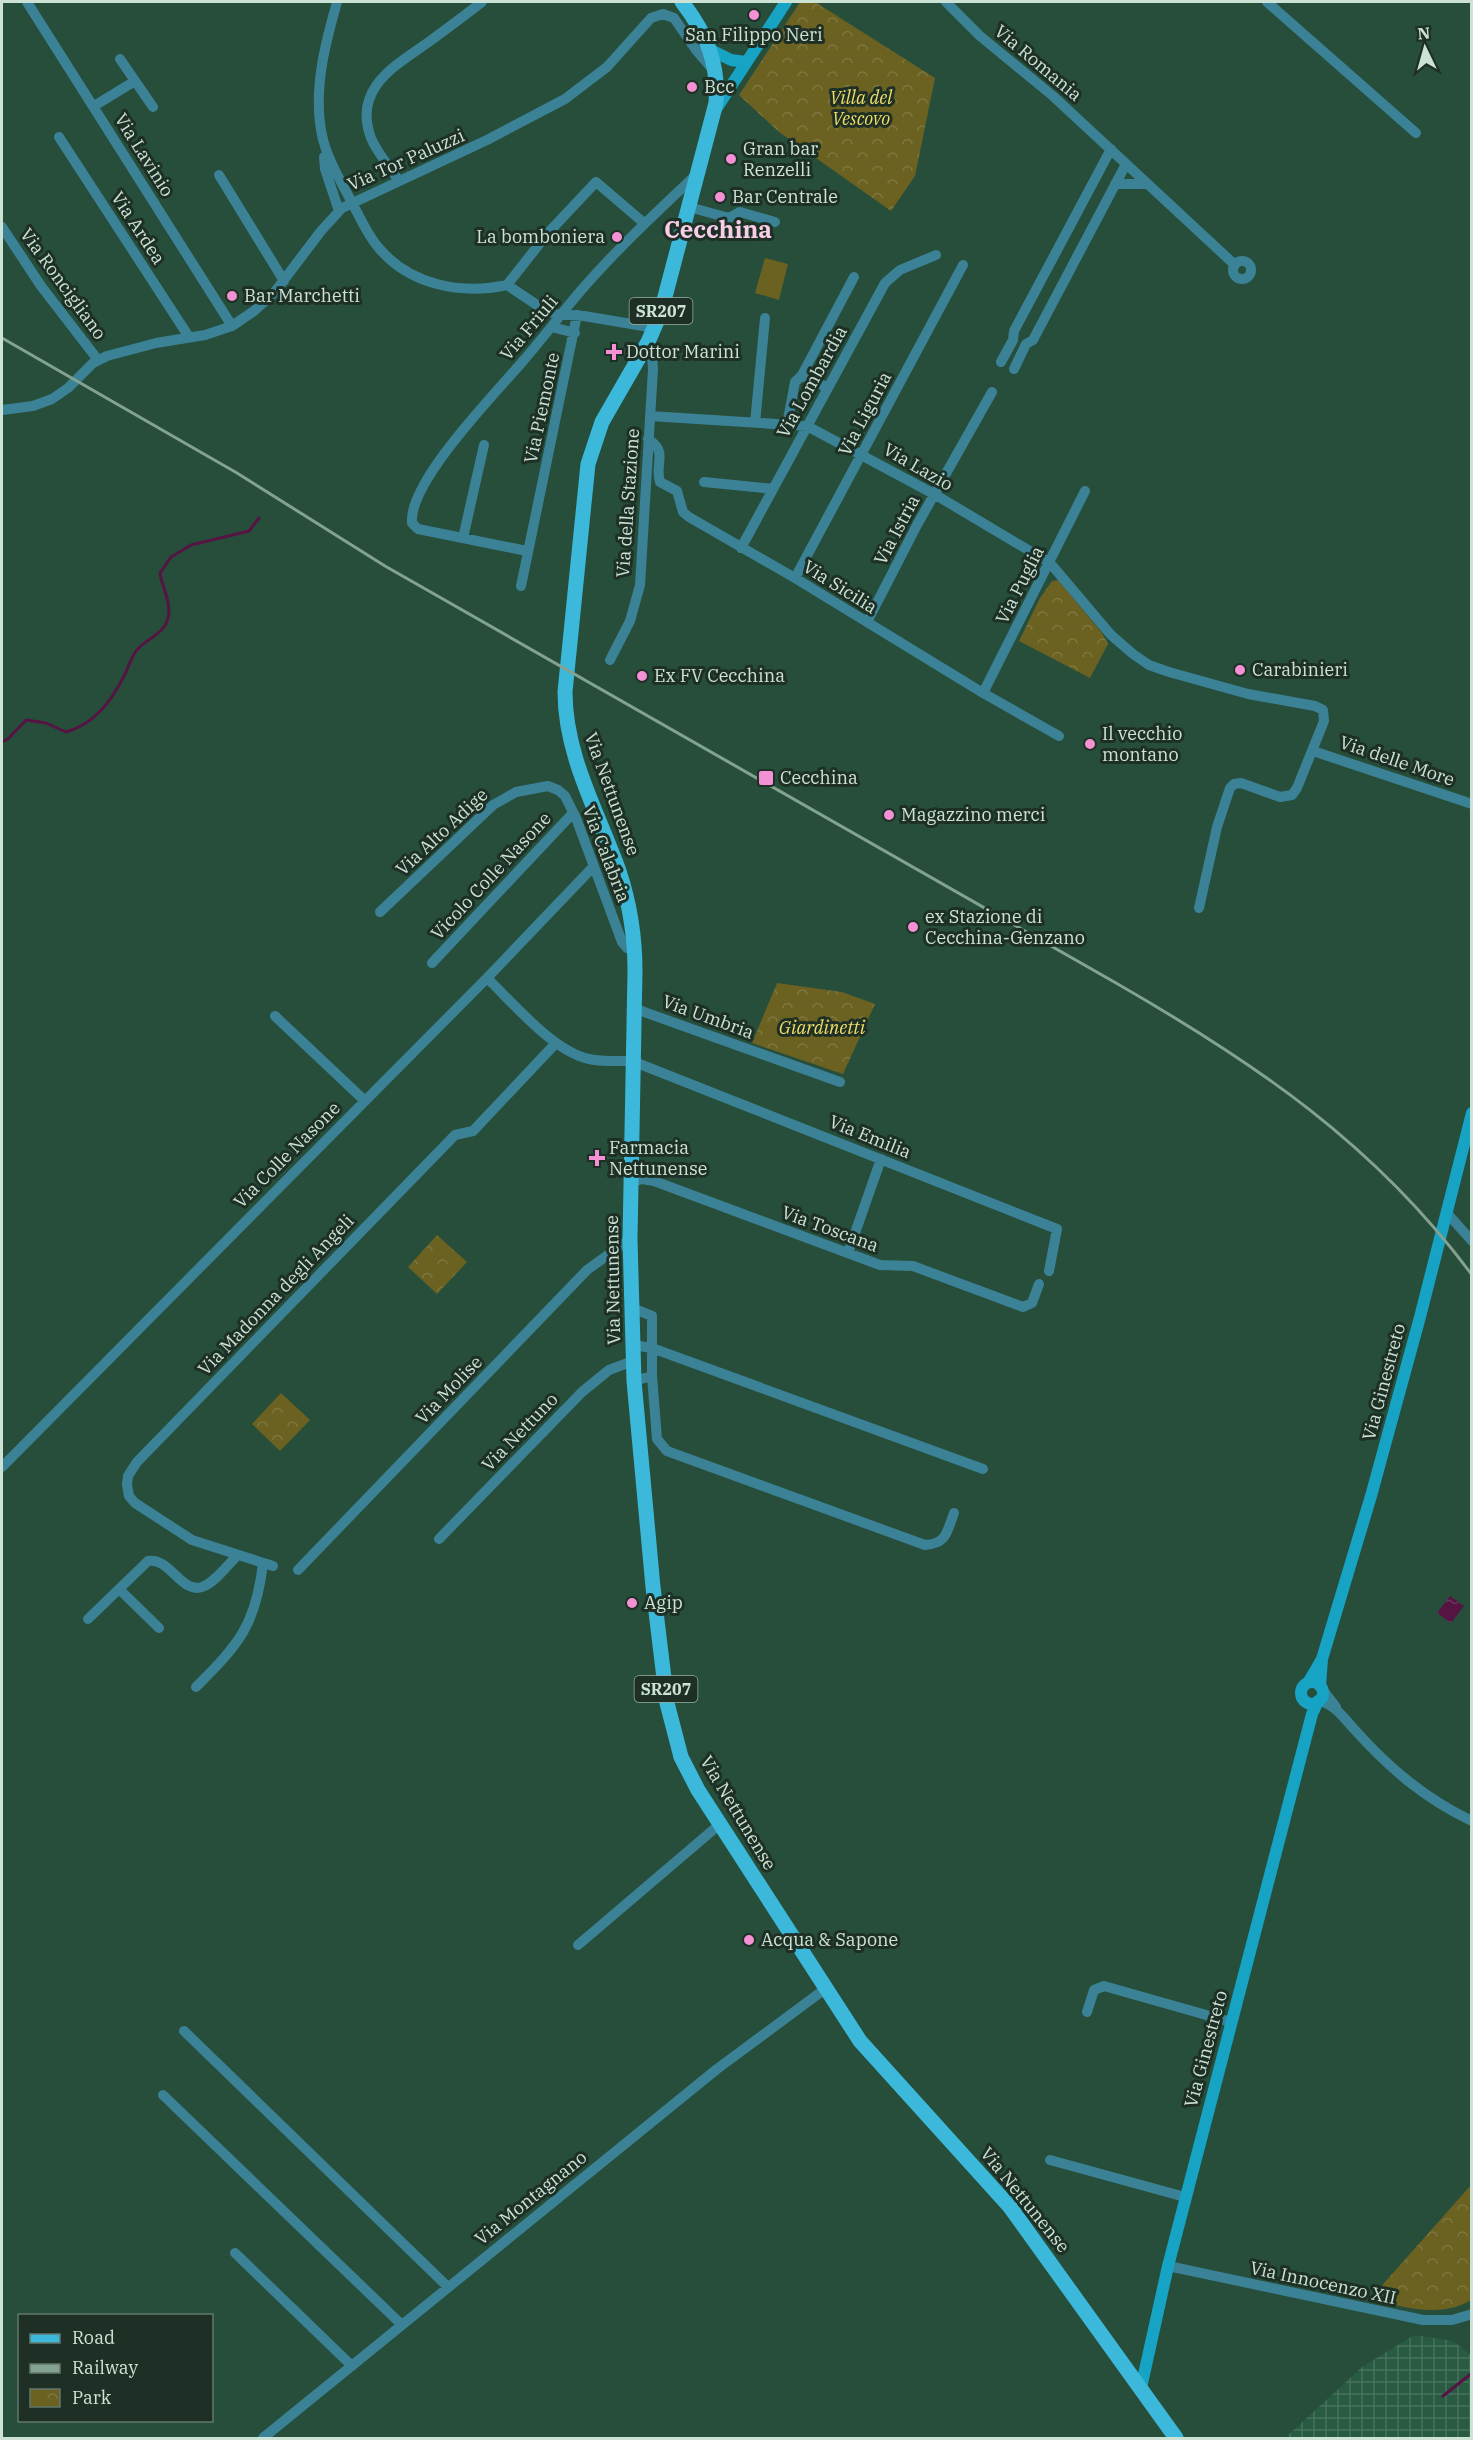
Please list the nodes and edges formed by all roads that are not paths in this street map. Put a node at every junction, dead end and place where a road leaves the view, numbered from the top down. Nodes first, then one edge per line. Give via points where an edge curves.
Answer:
1 (27, 2) edge
2 (337, 2) edge
3 (482, 2) edge
4 (682, 2) edge
5 (786, 2) edge
6 (946, 2) edge
7 (1267, 2) edge
8 (711, 50) junction
9 (120, 59) dead end
10 (746, 62) junction
11 (717, 74) junction
12 (135, 81) junction
13 (94, 106) junction
14 (153, 107) dead end
15 (714, 113) junction
16 (1416, 134) dead end
17 (59, 137) dead end
18 (323, 144) junction
19 (1111, 149) junction
20 (1126, 164) junction
21 (699, 172) junction
22 (219, 175) dead end
23 (399, 181) junction
24 (1115, 184) junction
25 (1148, 184) junction
26 (352, 202) junction
27 (689, 207) junction
28 (339, 211) junction
29 (775, 222) dead end
30 (644, 223) junction
31 (2, 227) edge
32 (936, 255) dead end
33 (963, 265) dead end
34 (1235, 265) dead end
35 (854, 277) dead end
36 (284, 281) junction
37 (507, 285) junction
38 (562, 315) junction
39 (577, 315) junction
40 (765, 318) dead end
41 (232, 326) junction
42 (552, 327) junction
43 (655, 328) junction
44 (575, 333) junction
45 (189, 337) junction
46 (648, 342) junction
47 (98, 360) junction
48 (1001, 362) dead end
49 (1014, 369) dead end
50 (802, 375) junction
51 (828, 388) junction
52 (992, 392) dead end
53 (2, 410) edge
54 (650, 416) junction
55 (755, 423) junction
56 (787, 425) junction
57 (807, 426) junction
58 (648, 439) junction
59 (484, 445) dead end
60 (862, 454) junction
61 (704, 482) dead end
62 (773, 489) junction
63 (1085, 491) dead end
64 (934, 494) junction
65 (463, 538) junction
66 (741, 548) junction
67 (527, 551) junction
68 (1050, 563) junction
69 (795, 578) junction
70 (520, 586) dead end
71 (867, 622) junction
72 (1125, 647) joint
73 (610, 660) dead end
74 (983, 693) junction
75 (1059, 736) dead end
76 (1313, 751) junction
77 (534, 787) joint
78 (1472, 804) edge
79 (573, 813) junction
80 (594, 866) junction
81 (1199, 908) dead end
82 (380, 912) dead end
83 (635, 949) junction
84 (432, 963) dead end
85 (487, 978) junction
86 (633, 1008) junction
87 (275, 1016) dead end
88 (556, 1044) junction
89 (632, 1061) junction
90 (840, 1082) dead end
91 (365, 1101) junction
92 (1472, 1113) edge
93 (881, 1159) junction
94 (632, 1182) junction
95 (1446, 1212) junction
96 (630, 1239) junction
97 (1472, 1241) edge
98 (848, 1253) junction
99 (1048, 1271) dead end
100 (1039, 1284) dead end
101 (632, 1308) junction
102 (652, 1348) junction
103 (633, 1353) junction
104 (652, 1376) junction
105 (634, 1382) junction
106 (2, 1467) edge
107 (983, 1469) dead end
108 (954, 1513) dead end
109 (439, 1539) dead end
110 (238, 1555) junction
111 (298, 1570) dead end
112 (118, 1589) junction
113 (88, 1619) dead end
114 (159, 1628) dead end
115 (196, 1687) dead end
116 (1317, 1690) junction
117 (1305, 1701) junction
118 (1311, 1719) junction
119 (1472, 1821) edge
120 (720, 1824) junction
121 (578, 1945) dead end
122 (825, 1989) junction
123 (1087, 2012) dead end
124 (1231, 2022) junction
125 (184, 2031) dead end
126 (163, 2095) dead end
127 (1050, 2160) dead end
128 (1185, 2198) junction
129 (235, 2253) dead end
130 (1168, 2266) junction
131 (448, 2288) junction
132 (1472, 2314) edge
133 (402, 2325) junction
134 (352, 2366) junction
135 (1141, 2388) junction
136 (263, 2439) edge
137 (1176, 2439) edge

1 - 13 street, Via Lavinio
2 - 18 street via 320,84
3 - 23 street via 395,64 374,89 368,111 369,130
4 - 8 main road, Via Nettunense / SR207
5 - 10 street
6 - 19 street, Via Romania
7 - 16 street
8 - 10 street
8 - 11 main road, Via Nettunense / SR207
9 - 12 street
10 - 15 street
11 - 15 main road, Via Nettunense / SR207
11 - 23 street, Via Tor Paluzzi via 674,18 659,15 648,20 607,68 565,99
12 - 13 street
12 - 14 street
13 - 41 street, Via Lavinio
15 - 21 main road, Via Nettunense / SR207
17 - 45 street, Via Ardea
18 - 26 street
18 - 28 street via 325,170
19 - 20 street, Via Romania
19 - 48 street
20 - 24 street
20 - 25 street, Via Romania
21 - 27 main road, Via Nettunense / SR207
21 - 30 street, Via Friuli
22 - 36 street
23 - 26 street, Via Tor Paluzzi
24 - 25 street
24 - 49 street
25 - 34 street, Via Romania
26 - 28 street, Via Tor Paluzzi
26 - 37 street via 376,245 413,275 457,288
27 - 29 street via 729,218 740,212
27 - 43 main road, Via Nettunense / SR207
28 - 36 street, Via Tor Paluzzi
30 - 37 street via 596,182
30 - 38 street, Via Friuli via 582,288
31 - 47 street, Via Roncigliano
32 - 51 street, Via Lombardia via 904,268 888,280
33 - 60 street, Via Liguria
35 - 50 street
36 - 41 street, Via Tor Paluzzi via 264,303
37 - 38 street via 547,311
38 - 39 street
38 - 42 street, Via Friuli
39 - 43 street
39 - 44 street, Via Piemonte
40 - 55 street
41 - 45 street, Via Tor Paluzzi
42 - 44 street
42 - 65 street, Via Friuli via 437,464 413,510 412,523 418,529
43 - 46 main road, Via Nettunense / SR207
44 - 67 street, Via Piemonte
45 - 47 street, Via Tor Paluzzi
46 - 54 street, Via della Stazione via 653,364
46 - 83 main road, Via Nettunense / SR207 via 602,422 592,450 584,491 565,709 570,742 626,891
47 - 53 street, Via Tor Paluzzi via 52,399
50 - 51 street
50 - 56 street via 795,382
51 - 57 street, Via Lombardia
52 - 64 street, Via Istria
54 - 55 street, Via Lazio
54 - 58 street, Via della Stazione
55 - 56 street, Via Lazio
56 - 57 street, Via Lazio
57 - 60 street, Via Lazio
57 - 62 street, Via Lombardia
58 - 66 street, Via Sicilia via 660,451 660,482 677,491 685,515
58 - 73 street, Via della Stazione via 640,585 630,621
59 - 65 street
60 - 64 street, Via Lazio
60 - 69 street, Via Liguria
61 - 62 street
62 - 66 street, Via Lombardia
63 - 68 street, Via Puglia
64 - 68 street, Via Lazio
64 - 71 street, Via Istria
65 - 67 street
66 - 69 street, Via Sicilia
67 - 70 street, Via Piemonte
68 - 72 street, Via Lazio
68 - 74 street, Via Puglia
69 - 71 street, Via Sicilia
71 - 74 street, Via Sicilia
72 - 76 street, Via delle More via 1149,665 1169,672 1260,697 1321,708 1325,718
74 - 75 street, Via Sicilia
76 - 78 street, Via delle More
76 - 81 street, Via delle More via 1296,791 1289,796 1280,797 1241,783 1230,788
77 - 79 street, Via Calabria via 558,790
77 - 82 street, Via Alto Adige via 493,805
79 - 80 street, Via Calabria
79 - 84 street, Vicolo Colle Nasone
80 - 83 street, Via Calabria via 622,942
80 - 85 street, Via Colle Nasone
83 - 86 main road, Via Nettunense / SR207
85 - 88 street
85 - 91 street, Via Colle Nasone
86 - 89 main road, Via Nettunense / SR207
86 - 90 street, Via Umbria
87 - 91 street
88 - 89 street via 591,1060
88 - 110 street, Via Madonna degli Angeli via 473,1131 455,1135 132,1468 127,1489 133,1501 184,1536
89 - 93 street, Via Emilia
89 - 94 main road, Via Nettunense / SR207
91 - 106 street, Via Colle Nasone
92 - 95 street, Via Ginestreto
93 - 98 street
93 - 99 street, Via Emilia via 1057,1229
94 - 96 main road, Via Nettunense / SR207
94 - 98 street, Via Toscana via 654,1181
95 - 97 street
95 - 116 street, Via Ginestreto via 1374,1485 1322,1659
96 - 101 main road, Via Nettunense / SR207
96 - 111 street, Via Molise via 587,1270
98 - 100 street, Via Toscana via 884,1266 913,1266 1023,1307 1032,1302
101 - 102 street via 652,1316
101 - 103 main road, Via Nettunense / SR207
102 - 103 street
102 - 104 street
102 - 107 street
103 - 105 main road, Via Nettunense / SR207
103 - 109 street, Via Nettuno via 582,1392
104 - 105 street
104 - 108 street via 657,1439 666,1451 925,1545 936,1545 945,1538
105 - 120 main road, Via Nettunense / SR207 via 669,1710 684,1763
110 - 112 street via 201,1588 190,1587 153,1560
110 - 115 street, Via Madonna degli Angeli via 268,1565 245,1632 227,1657
112 - 113 street
112 - 114 street
116 - 117 street via 1311,1704
116 - 117 street via 1301,1691
116 - 118 street, Via Ginestreto
116 - 119 street via 1402,1778
117 - 118 street
118 - 124 street, Via Ginestreto
120 - 121 street
120 - 122 main road, Via Nettunense / SR207
122 - 131 street, Via Montagnano via 717,2069
122 - 135 main road, Via Nettunense / SR207 via 860,2042 1010,2207
123 - 124 street via 1094,1990 1104,1986
124 - 128 street, Via Ginestreto
125 - 131 street
126 - 133 street
127 - 128 street
128 - 130 street, Via Ginestreto
129 - 134 street
130 - 132 street, Via Innocenzo XII via 1423,2320 1452,2320
130 - 135 street, Via Ginestreto
131 - 133 street, Via Montagnano
133 - 134 street, Via Montagnano
134 - 136 street, Via Montagnano
135 - 137 main road, Via Nettunense / SR207

